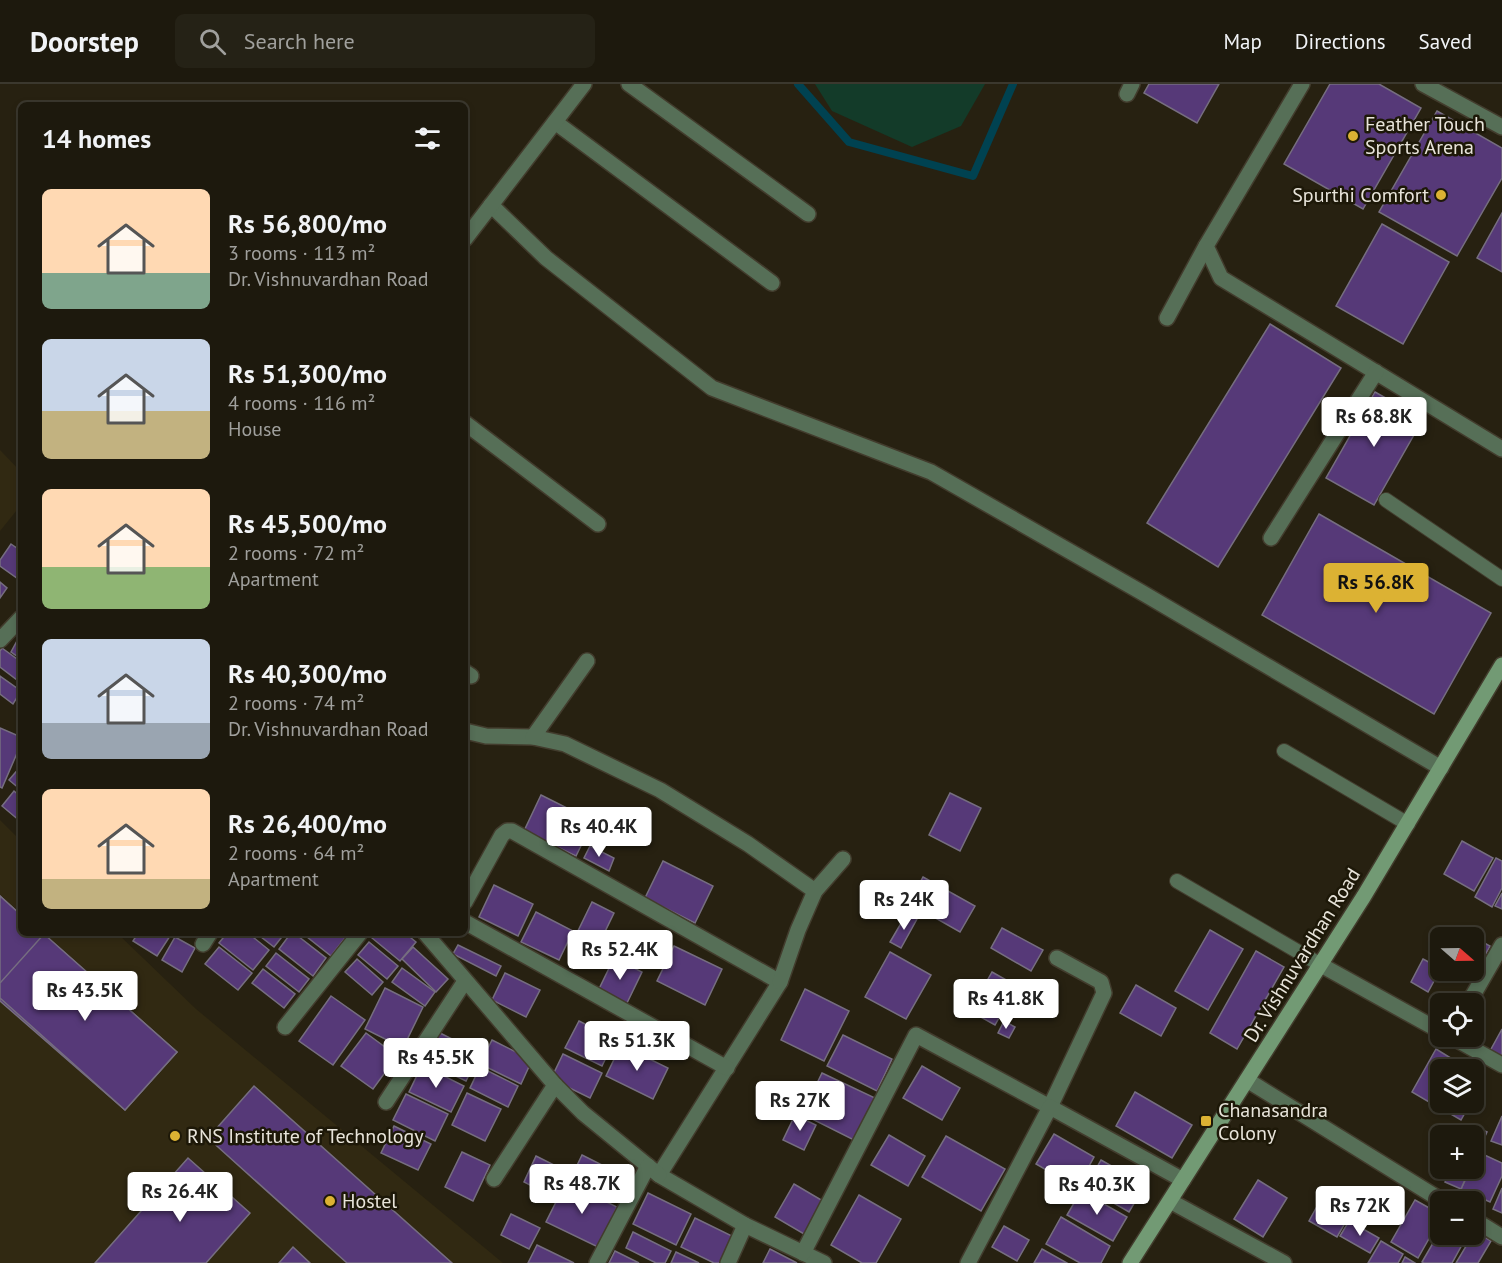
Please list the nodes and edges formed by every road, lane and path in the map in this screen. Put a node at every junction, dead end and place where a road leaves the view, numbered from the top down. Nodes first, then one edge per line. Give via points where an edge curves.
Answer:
1 (584, 84) edge
2 (629, 84) edge
3 (1302, 84) edge
4 (1423, 84) edge
5 (555, 122) junction
6 (1502, 127) edge
7 (491, 205) junction
8 (808, 214) dead end
9 (468, 234) edge
10 (1206, 246) junction
11 (772, 283) dead end
12 (1167, 318) dead end
13 (1376, 372) junction
14 (468, 425) edge
15 (1502, 449) edge
16 (1386, 500) dead end
17 (598, 524) dead end
18 (1271, 538) dead end
19 (1502, 579) edge
20 (18, 621) edge
21 (0, 640) edge
22 (587, 661) dead end
23 (1502, 665) edge
24 (468, 732) edge
25 (533, 736) junction
26 (1284, 751) dead end
27 (1441, 768) junction
28 (1408, 824) junction
29 (843, 859) dead end
30 (1177, 881) dead end
31 (815, 891) junction
32 (468, 897) edge
33 (468, 924) edge
34 (358, 936) edge
35 (428, 936) edge
36 (1502, 945) edge
37 (1057, 958) dead end
38 (1320, 965) junction
39 (465, 981) junction
40 (780, 982) junction
41 (1474, 993) edge
42 (1430, 1026) edge
43 (285, 1027) dead end
44 (1470, 1047) edge
45 (1502, 1065) edge
46 (727, 1068) junction
47 (1247, 1080) junction
48 (555, 1085) junction
49 (386, 1102) dead end
50 (1050, 1107) junction
51 (653, 1171) junction
52 (494, 1179) dead end
53 (1183, 1180) junction
54 (1430, 1193) edge
55 (1170, 1201) junction
56 (746, 1225) junction
57 (1484, 1226) edge
58 (1502, 1237) edge
59 (803, 1253) junction
60 (597, 1263) edge
61 (728, 1263) edge
62 (824, 1263) edge
63 (968, 1263) edge
64 (1130, 1263) edge
65 (1284, 1263) edge

1 - 5 street
2 - 8 street
3 - 10 street
4 - 6 street
5 - 7 street
5 - 11 street
7 - 9 street
7 - 27 street via 546,258 712,388 931,472
10 - 12 street
10 - 13 street via 1221,278
13 - 15 street
13 - 18 street
14 - 17 street
16 - 19 lane
20 - 21 street
22 - 25 street
23 - 27 main road, Dr. Vishnuvardhan Road
24 - 25 street via 486,736
25 - 31 street via 565,744 660,790
26 - 28 lane
27 - 28 main road, Dr. Vishnuvardhan Road
28 - 38 main road, Dr. Vishnuvardhan Road
29 - 31 street
30 - 38 lane
31 - 40 street
32 - 40 street via 502,835 512,831
33 - 46 street
34 - 43 street
35 - 39 street
36 - 41 street
37 - 50 street via 1101,982 1104,993
38 - 42 street
38 - 47 main road, Dr. Vishnuvardhan Road
39 - 48 street
39 - 49 street
40 - 46 street
44 - 45 street
46 - 51 street
47 - 53 main road, Dr. Vishnuvardhan Road
47 - 54 street
48 - 51 street
48 - 52 street
50 - 53 street
50 - 59 street via 916,1035
50 - 63 street
51 - 56 street
51 - 60 street
53 - 55 main road, Dr. Vishnuvardhan Road
55 - 64 main road, Dr. Vishnuvardhan Road
55 - 65 street
56 - 59 street
56 - 61 street
57 - 58 street
59 - 62 street

